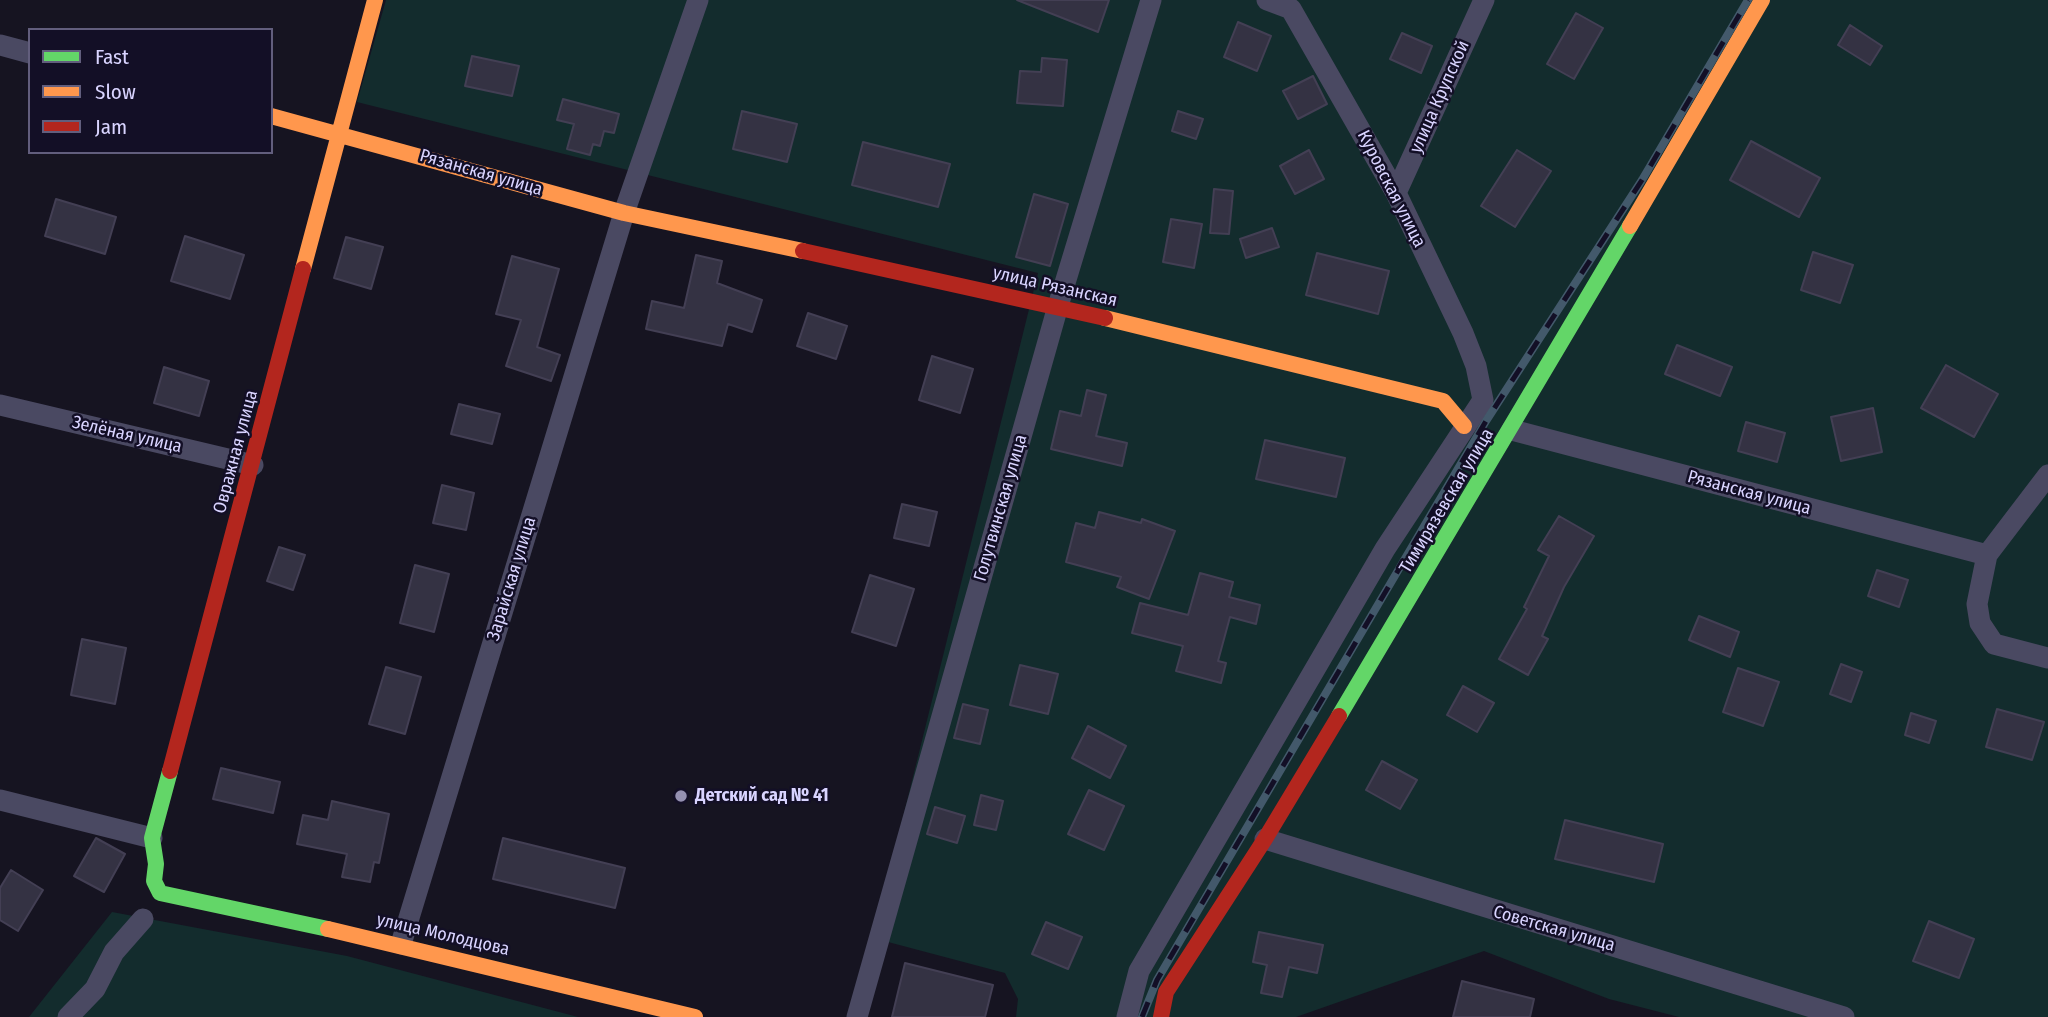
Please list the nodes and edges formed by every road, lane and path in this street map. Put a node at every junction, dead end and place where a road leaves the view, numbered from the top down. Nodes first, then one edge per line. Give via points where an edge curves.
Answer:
1 (375, 0) edge
2 (698, 0) edge
3 (1151, 0) edge
4 (1268, 0) edge
5 (1484, 0) edge
6 (1762, 0) edge
7 (1291, 5) edge
8 (0, 45) edge
9 (28, 52) edge
10 (273, 117) edge
11 (337, 133) junction
12 (1396, 193) junction
13 (624, 214) junction
14 (1058, 306) junction
15 (0, 405) edge
16 (1464, 426) junction
17 (1512, 430) junction
18 (253, 465) junction
19 (2048, 475) edge
20 (1987, 555) junction
21 (2048, 658) edge
22 (0, 800) edge
23 (152, 838) junction
24 (1265, 839) junction
25 (180, 898) joint
26 (143, 919) dead end
27 (401, 944) junction
28 (68, 1017) edge
29 (695, 1017) edge
30 (857, 1017) edge
31 (1127, 1017) edge
32 (1161, 1017) edge
33 (1844, 1017) edge

1 - 11 street, Овражная улица
2 - 13 street, Зарайская улица
3 - 14 street, Голутвинская улица
4 - 7 street, Куровская улица
5 - 12 street, улица Крупской
6 - 17 street, Тимирязевская улица
7 - 12 street, Куровская улица
8 - 9 street
10 - 11 street, Рязанская улица
11 - 13 street, Рязанская улица
11 - 18 street, Овражная улица
12 - 16 street, Куровская улица via 1476,366 1483,400
13 - 14 street, улица Рязанская
13 - 27 street, Зарайская улица
14 - 16 street, улица Рязанская via 1443,401
14 - 30 street, Голутвинская улица
15 - 18 street, Зелёная улица
16 - 31 street via 1385,549 1139,971
17 - 20 street, Рязанская улица
17 - 24 street, Тимирязевская улица
18 - 23 street, Овражная улица
19 - 20 street
20 - 21 street via 1977,604 1980,623 1994,644
22 - 23 street
23 - 25 street, Овражная улица via 154,881 160,893
24 - 32 street, Тимирязевская улица via 1166,992
24 - 33 street, Советская улица
25 - 27 street, улица Молодцова
26 - 28 street via 114,952 95,989
27 - 29 street, улица Молодцова

